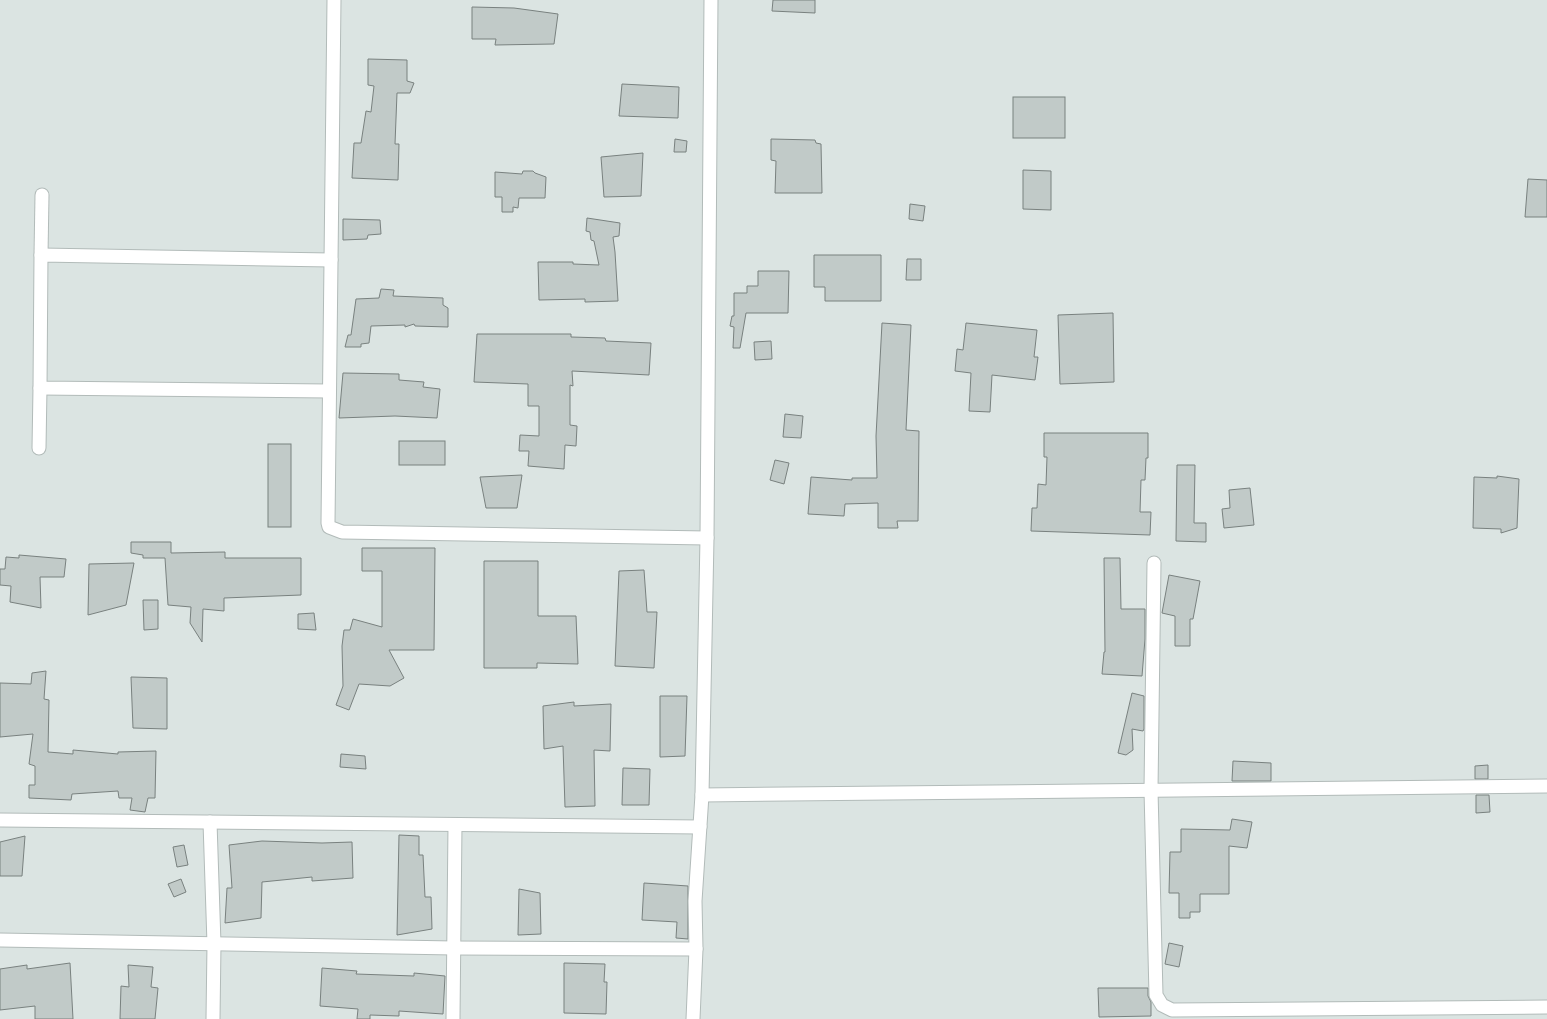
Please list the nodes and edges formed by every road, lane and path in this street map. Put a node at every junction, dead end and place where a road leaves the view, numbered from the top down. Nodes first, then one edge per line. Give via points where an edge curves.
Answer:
1 (334, 0) edge
2 (711, 0) edge
3 (42, 195) dead end
4 (41, 255) junction
5 (331, 260) junction
6 (40, 388) junction
7 (329, 391) junction
8 (38, 448) dead end
9 (708, 538) junction
10 (1154, 563) dead end
11 (1547, 786) edge
12 (1151, 790) junction
13 (702, 795) junction
14 (0, 820) edge
15 (210, 822) junction
16 (455, 825) junction
17 (700, 827) junction
18 (0, 940) edge
19 (214, 944) junction
20 (454, 948) junction
21 (696, 949) junction
22 (1547, 1007) edge
23 (213, 1019) edge
24 (453, 1019) edge
25 (693, 1019) edge

1 - 5 street
2 - 9 street
3 - 4 street
4 - 5 street
4 - 6 street
5 - 7 street
6 - 7 street
6 - 8 street
7 - 9 street via 328,523 332,530
9 - 13 street
10 - 12 street
11 - 12 street
12 - 13 street
12 - 22 street via 1156,995 1162,1005 1172,1010
13 - 17 street
14 - 15 street
15 - 16 street
15 - 19 street
16 - 17 street
16 - 20 street
17 - 21 street via 695,901
18 - 19 street
19 - 20 street
19 - 23 street
20 - 21 street
20 - 24 street
21 - 25 street

